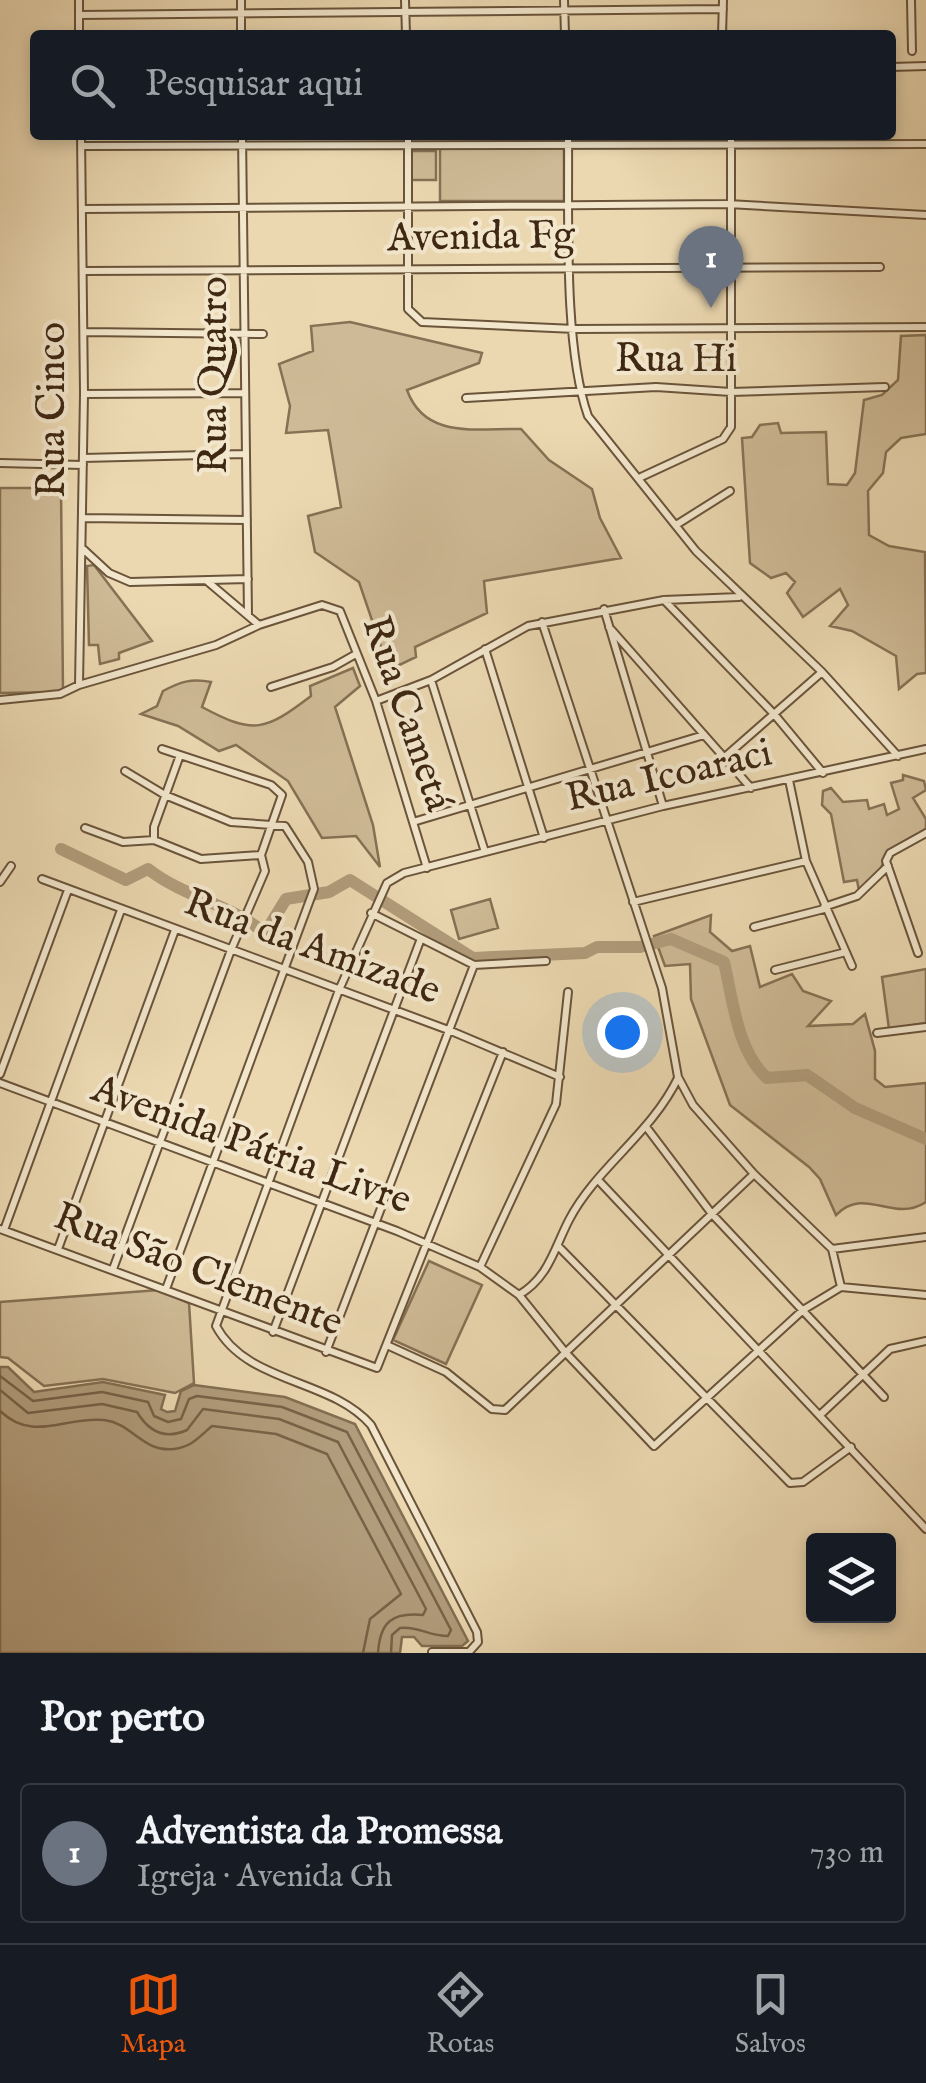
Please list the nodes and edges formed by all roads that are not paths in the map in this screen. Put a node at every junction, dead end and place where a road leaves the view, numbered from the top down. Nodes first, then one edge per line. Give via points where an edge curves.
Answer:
1 (79, 0) edge
2 (241, 0) edge
3 (405, 0) edge
4 (911, 0) edge
5 (564, 4) edge
6 (723, 5) edge
7 (406, 12) junction
8 (241, 14) junction
9 (79, 15) junction
10 (79, 30) edge
11 (241, 30) edge
12 (406, 30) edge
13 (565, 30) edge
14 (722, 30) edge
15 (912, 50) dead end
16 (926, 66) edge
17 (896, 67) edge
18 (81, 140) edge
19 (242, 140) edge
20 (408, 140) edge
21 (545, 140) edge
22 (568, 140) edge
23 (730, 140) edge
24 (926, 144) edge
25 (81, 146) junction
26 (242, 146) junction
27 (408, 146) junction
28 (728, 204) junction
29 (408, 206) junction
30 (569, 206) junction
31 (243, 208) junction
32 (83, 209) junction
33 (926, 215) edge
34 (729, 265) junction
35 (571, 266) junction
36 (880, 267) dead end
37 (409, 269) junction
38 (244, 270) junction
39 (83, 271) junction
40 (728, 326) junction
41 (926, 328) edge
42 (574, 329) junction
43 (84, 332) junction
44 (243, 334) junction
45 (263, 334) dead end
46 (885, 387) dead end
47 (580, 390) junction
48 (731, 392) junction
49 (244, 393) junction
50 (84, 394) junction
51 (466, 398) dead end
52 (244, 454) junction
53 (83, 461) junction
54 (0, 463) edge
55 (641, 478) junction
56 (730, 491) dead end
57 (83, 518) junction
58 (247, 520) junction
59 (676, 525) junction
60 (82, 549) junction
61 (248, 579) junction
62 (207, 581) junction
63 (739, 598) junction
64 (664, 600) junction
65 (604, 609) junction
66 (248, 615) junction
67 (542, 622) junction
68 (259, 625) junction
69 (609, 627) junction
70 (485, 649) junction
71 (356, 654) junction
72 (822, 672) junction
73 (431, 680) junction
74 (78, 684) junction
75 (271, 687) dead end
76 (0, 700) edge
77 (376, 700) junction
78 (774, 714) junction
79 (704, 734) junction
80 (162, 749) dead end
81 (926, 749) edge
82 (648, 750) junction
83 (180, 756) junction
84 (726, 756) junction
85 (898, 756) junction
86 (589, 767) junction
87 (125, 772) dead end
88 (824, 774) junction
89 (789, 780) junction
90 (528, 785) junction
91 (751, 788) junction
92 (164, 795) junction
93 (471, 803) junction
94 (663, 806) junction
95 (604, 821) junction
96 (413, 822) junction
97 (273, 823) junction
98 (84, 828) dead end
99 (926, 833) edge
100 (544, 838) junction
101 (154, 840) junction
102 (484, 852) junction
103 (261, 855) junction
104 (806, 861) junction
105 (11, 866) dead end
106 (888, 866) junction
107 (427, 868) junction
108 (42, 879) dead end
109 (0, 882) edge
110 (68, 890) junction
111 (633, 902) junction
112 (824, 908) junction
113 (121, 910) junction
114 (372, 912) junction
115 (754, 927) dead end
116 (175, 930) junction
117 (420, 941) junction
118 (231, 950) junction
119 (846, 952) junction
120 (918, 952) dead end
121 (546, 961) dead end
122 (474, 965) junction
123 (852, 966) dead end
124 (285, 970) junction
125 (776, 970) dead end
126 (339, 990) junction
127 (568, 992) dead end
128 (394, 1011) junction
129 (926, 1027) edge
130 (451, 1031) junction
131 (877, 1033) dead end
132 (503, 1052) junction
133 (0, 1074) edge
134 (560, 1077) junction
135 (678, 1077) junction
136 (0, 1083) edge
137 (51, 1104) junction
138 (107, 1123) junction
139 (647, 1128) junction
140 (159, 1144) junction
141 (214, 1164) junction
142 (754, 1174) junction
143 (600, 1182) junction
144 (266, 1183) junction
145 (322, 1203) junction
146 (712, 1214) junction
147 (374, 1222) junction
148 (2, 1229) edge
149 (926, 1238) edge
150 (428, 1244) junction
151 (559, 1246) junction
152 (58, 1249) junction
153 (832, 1249) junction
154 (668, 1256) junction
155 (480, 1267) junction
156 (113, 1270) junction
157 (841, 1286) junction
158 (166, 1290) junction
159 (519, 1295) junction
160 (926, 1295) edge
161 (617, 1302) junction
162 (220, 1310) junction
163 (803, 1310) junction
164 (273, 1332) junction
165 (926, 1341) edge
166 (389, 1346) junction
167 (759, 1350) junction
168 (326, 1352) junction
169 (565, 1352) junction
170 (864, 1375) junction
171 (884, 1397) dead end
172 (707, 1401) junction
173 (820, 1415) junction
174 (851, 1448) junction
175 (926, 1529) edge
176 (432, 1652) edge

1 - 9 street
2 - 8 street
3 - 7 street
4 - 15 street
5 - 6 street
5 - 7 street
5 - 13 street
6 - 14 street
7 - 8 street
7 - 12 street
8 - 9 street
8 - 11 street
9 - 10 street
16 - 17 street
18 - 25 street, Rua Cinco
19 - 26 street, Rua Quatro
20 - 27 street
21 - 27 street
22 - 30 street
23 - 24 street
23 - 28 street
25 - 26 street
25 - 32 street, Rua Cinco
26 - 27 street
26 - 31 street, Rua Quatro
27 - 29 street
28 - 30 street
28 - 33 street
28 - 34 street
29 - 30 street
29 - 31 street
29 - 37 street
30 - 35 street
31 - 32 street
31 - 38 street, Rua Quatro
32 - 39 street, Rua Cinco
34 - 35 street, Avenida Fg
34 - 36 street, Avenida Fg
34 - 40 street
35 - 37 street, Avenida Fg
35 - 42 street
37 - 38 street, Avenida Fg
37 - 42 street via 408,306 417,319
38 - 39 street, Avenida Fg
38 - 44 street, Rua Quatro
39 - 43 street, Rua Cinco
40 - 41 street
40 - 42 street
40 - 48 street
42 - 47 street
43 - 44 street
43 - 50 street, Rua Cinco
44 - 45 street
44 - 49 street, Rua Quatro
46 - 48 street, Rua Hi
47 - 48 street, Rua Hi
47 - 51 street, Rua Hi
47 - 55 street via 588,416
48 - 55 street via 727,436
49 - 50 street
49 - 52 street, Rua Quatro
50 - 53 street, Rua Cinco
52 - 53 street
52 - 58 street, Rua Quatro
53 - 54 street
53 - 57 street, Rua Cinco
55 - 59 street
56 - 59 street
57 - 58 street
57 - 60 street, Rua Cinco
58 - 61 street, Rua Quatro
59 - 63 street
60 - 62 street via 118,579
60 - 74 street, Rua Cinco
61 - 62 street
61 - 66 street, Rua Quatro
62 - 66 street
63 - 64 street
63 - 72 street
64 - 65 street
64 - 78 street
65 - 67 street
65 - 69 street
66 - 68 street
67 - 70 street
67 - 86 street
68 - 71 street, Rua Cametá via 329,606 340,611
68 - 74 street via 216,645
69 - 79 street
69 - 82 street
70 - 73 street
70 - 90 street
71 - 75 street
71 - 77 street, Rua Cametá
72 - 78 street
72 - 85 street
73 - 77 street
73 - 93 street
74 - 76 street via 60,694
77 - 96 street, Rua Cametá
78 - 84 street
78 - 88 street
79 - 82 street
79 - 84 street
80 - 83 street
81 - 85 street, Rua Icoaraci
82 - 86 street
82 - 94 street
83 - 92 street
83 - 97 street via 281,791
84 - 91 street
85 - 88 street, Rua Icoaraci
86 - 90 street
86 - 95 street
87 - 92 street
88 - 89 street, Rua Icoaraci
89 - 91 street, Rua Icoaraci
89 - 104 street
90 - 93 street
90 - 100 street
91 - 94 street, Rua Icoaraci
92 - 97 street via 231,822
92 - 101 street
93 - 96 street
93 - 102 street
94 - 95 street, Rua Icoaraci
95 - 100 street, Rua Icoaraci
95 - 111 street
96 - 107 street, Rua Cametá
97 - 103 street
97 - 124 street via 285,826 308,862 314,893
98 - 101 street via 123,842
99 - 106 street via 890,854
100 - 102 street, Rua Icoaraci
101 - 103 street via 201,859
102 - 107 street, Rua Icoaraci
103 - 118 street via 265,872
104 - 111 street
104 - 112 street
105 - 109 street
106 - 112 street via 857,896
106 - 120 street
107 - 114 street, Rua Icoaraci via 392,878
108 - 110 street, Rua da Amizade
110 - 113 street, Rua da Amizade
110 - 133 street
111 - 135 street via 673,1030
112 - 115 street
112 - 119 street
113 - 116 street, Rua da Amizade
113 - 137 street
114 - 117 street
114 - 126 street
116 - 118 street, Rua da Amizade
116 - 138 street
117 - 122 street
117 - 128 street
118 - 124 street, Rua da Amizade
118 - 140 street
119 - 123 street
119 - 125 street
121 - 122 street
122 - 130 street
124 - 126 street, Rua da Amizade
124 - 141 street
126 - 128 street, Rua da Amizade
126 - 144 street
127 - 134 street
128 - 130 street, Rua da Amizade
128 - 145 street
129 - 131 street
130 - 132 street, Rua da Amizade
130 - 147 street
132 - 134 street, Rua da Amizade
132 - 150 street
134 - 155 street via 556,1104
135 - 139 street
135 - 142 street
136 - 137 street, Avenida Pátria Livre
137 - 138 street, Avenida Pátria Livre
137 - 148 street
138 - 140 street, Avenida Pátria Livre
138 - 152 street
139 - 143 street
139 - 146 street
140 - 141 street, Avenida Pátria Livre
140 - 156 street
141 - 144 street, Avenida Pátria Livre
141 - 158 street
142 - 146 street
142 - 153 street
143 - 151 street via 576,1208
143 - 154 street
144 - 145 street, Avenida Pátria Livre
144 - 162 street
145 - 147 street, Avenida Pátria Livre
145 - 164 street
146 - 154 street
146 - 163 street
147 - 150 street, Avenida Pátria Livre
147 - 168 street
148 - 152 street, Rua São Clemente
149 - 153 street
150 - 155 street, Avenida Pátria Livre
150 - 166 street
151 - 159 street via 538,1281
151 - 161 street
152 - 156 street, Rua São Clemente
153 - 157 street
154 - 161 street
154 - 167 street
155 - 159 street, Avenida Pátria Livre
156 - 158 street, Rua São Clemente
157 - 160 street
157 - 163 street
158 - 162 street, Rua São Clemente
159 - 169 street, Avenida Pátria Livre
161 - 169 street
161 - 172 street
162 - 164 street, Rua São Clemente
162 - 176 street via 217,1330 242,1356 348,1405 376,1434 477,1632 469,1652
163 - 167 street
163 - 170 street
164 - 168 street, Rua São Clemente
165 - 170 street via 890,1349
166 - 168 street, Rua São Clemente via 374,1369
166 - 169 street via 446,1372 492,1409 505,1410
167 - 172 street
167 - 173 street
169 - 172 street, Avenida Pátria Livre via 654,1446
170 - 171 street
170 - 173 street
172 - 174 street via 790,1483 799,1484
173 - 174 street
174 - 175 street

